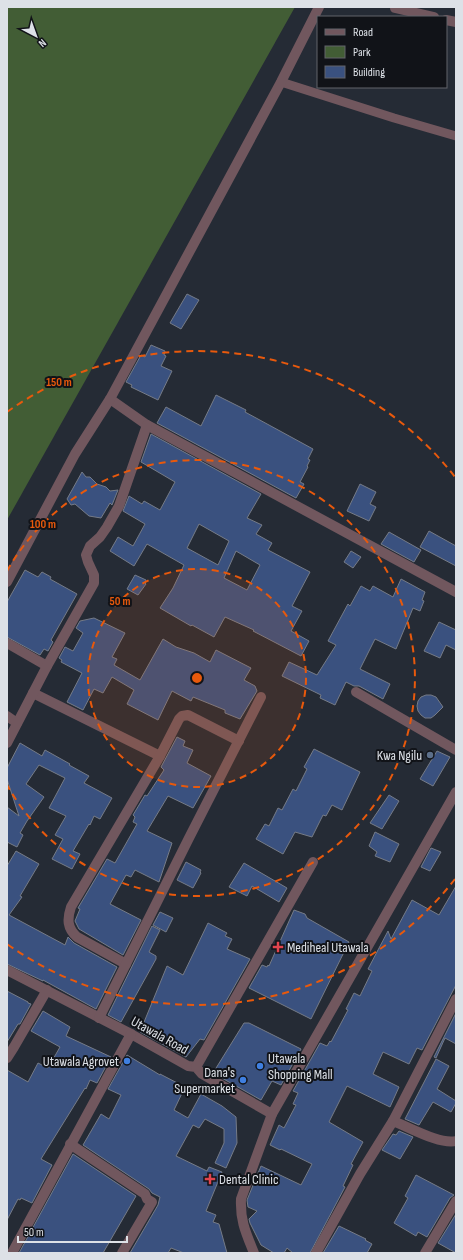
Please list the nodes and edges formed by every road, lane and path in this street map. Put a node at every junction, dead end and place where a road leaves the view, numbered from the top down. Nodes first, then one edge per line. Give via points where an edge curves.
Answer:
1 (319, 7) edge
2 (395, 8) edge
3 (430, 16) edge
4 (281, 82) junction
5 (456, 136) edge
6 (110, 399) junction
7 (146, 425) junction
8 (7, 582) edge
9 (456, 592) edge
10 (7, 643) edge
11 (47, 666) junction
12 (356, 692) dead end
13 (33, 693) junction
14 (261, 697) dead end
15 (7, 716) edge
16 (17, 723) junction
17 (239, 741) junction
18 (7, 743) edge
19 (456, 750) edge
20 (160, 756) junction
21 (455, 795) edge
22 (312, 862) dead end
23 (126, 964) junction
24 (7, 970) edge
25 (47, 990) junction
26 (456, 999) edge
27 (99, 1018) junction
28 (131, 1034) junction
29 (7, 1058) edge
30 (196, 1067) junction
31 (272, 1114) junction
32 (393, 1121) junction
33 (456, 1141) edge
34 (70, 1144) junction
35 (456, 1201) edge
36 (12, 1253) edge
37 (122, 1253) edge
38 (254, 1253) edge
39 (316, 1253) edge
40 (425, 1253) edge

1 - 4 street
2 - 3 street
4 - 5 lane
4 - 6 street
6 - 7 street
6 - 8 street via 75,454
7 - 9 street
7 - 11 street via 119,506 86,555 94,575 94,583
10 - 11 street
11 - 13 street
12 - 19 street
13 - 16 street
13 - 20 street
14 - 17 street
15 - 16 street
16 - 18 street
17 - 20 street via 188,715 182,716
17 - 23 street
20 - 23 street via 71,907 68,917 71,932 77,937
21 - 31 street
22 - 30 street
23 - 27 street
24 - 25 street, Utawala Road
25 - 27 street, Utawala Road
25 - 29 street
26 - 32 street
27 - 28 street, Utawala Road
28 - 30 street, Utawala Road via 188,1066
28 - 34 street
30 - 31 street, Utawala Road via 202,1074
31 - 38 street via 242,1199 241,1214
32 - 33 street via 446,1142
32 - 39 street
34 - 36 street
34 - 37 street via 152,1202
35 - 40 street

